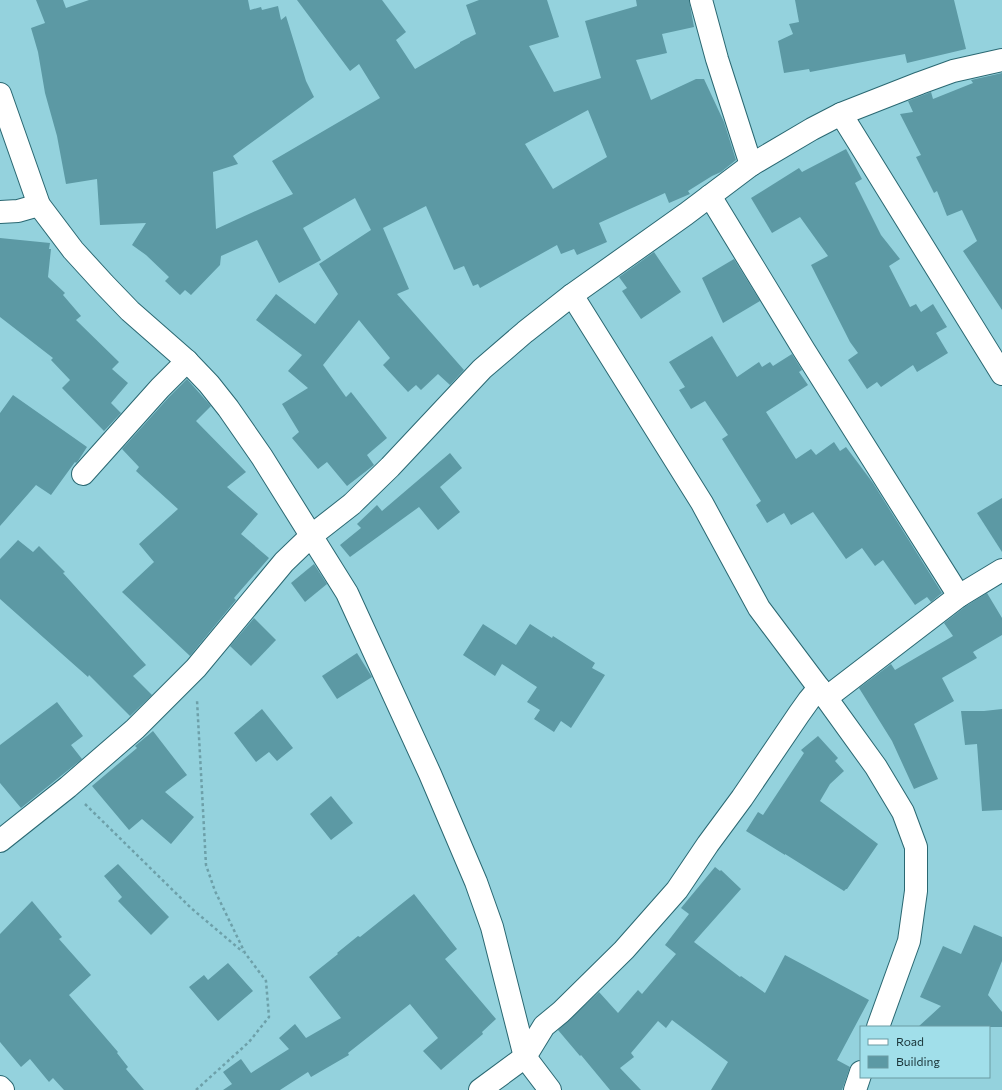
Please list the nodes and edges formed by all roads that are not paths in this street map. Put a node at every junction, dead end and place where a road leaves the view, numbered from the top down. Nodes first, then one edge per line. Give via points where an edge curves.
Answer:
1 (701, 0) edge
2 (1002, 60) edge
3 (0, 94) edge
4 (841, 114) junction
5 (751, 165) junction
6 (710, 196) junction
7 (39, 205) junction
8 (0, 212) edge
9 (572, 296) junction
10 (187, 361) junction
11 (1002, 374) edge
12 (83, 474) dead end
13 (311, 536) junction
14 (1002, 570) edge
15 (958, 596) junction
16 (823, 693) junction
17 (0, 841) edge
18 (878, 1026) edge
19 (524, 1057) junction
20 (860, 1075) edge
21 (0, 1087) edge
22 (2, 1090) edge
23 (480, 1090) edge
24 (550, 1090) edge
25 (855, 1090) edge

1 - 5 street via 717,60
2 - 4 street via 953,71
3 - 7 street
4 - 5 street
4 - 11 street
5 - 6 street
6 - 9 street
6 - 15 street
7 - 8 street via 18,211
7 - 10 street via 73,250 114,295
9 - 13 street via 482,369 390,467 352,504
9 - 16 street via 702,503 758,608
10 - 12 street
10 - 13 street via 210,384 228,408 262,456
13 - 17 street via 284,562 196,668 135,729
13 - 19 street via 347,593 430,774 476,882 492,927
14 - 15 street
15 - 16 street
16 - 18 street via 876,767 903,812 916,847 916,891 909,941
16 - 19 street via 799,714 677,890 624,950 544,1026
19 - 23 street
19 - 24 street
20 - 25 street
21 - 22 street

